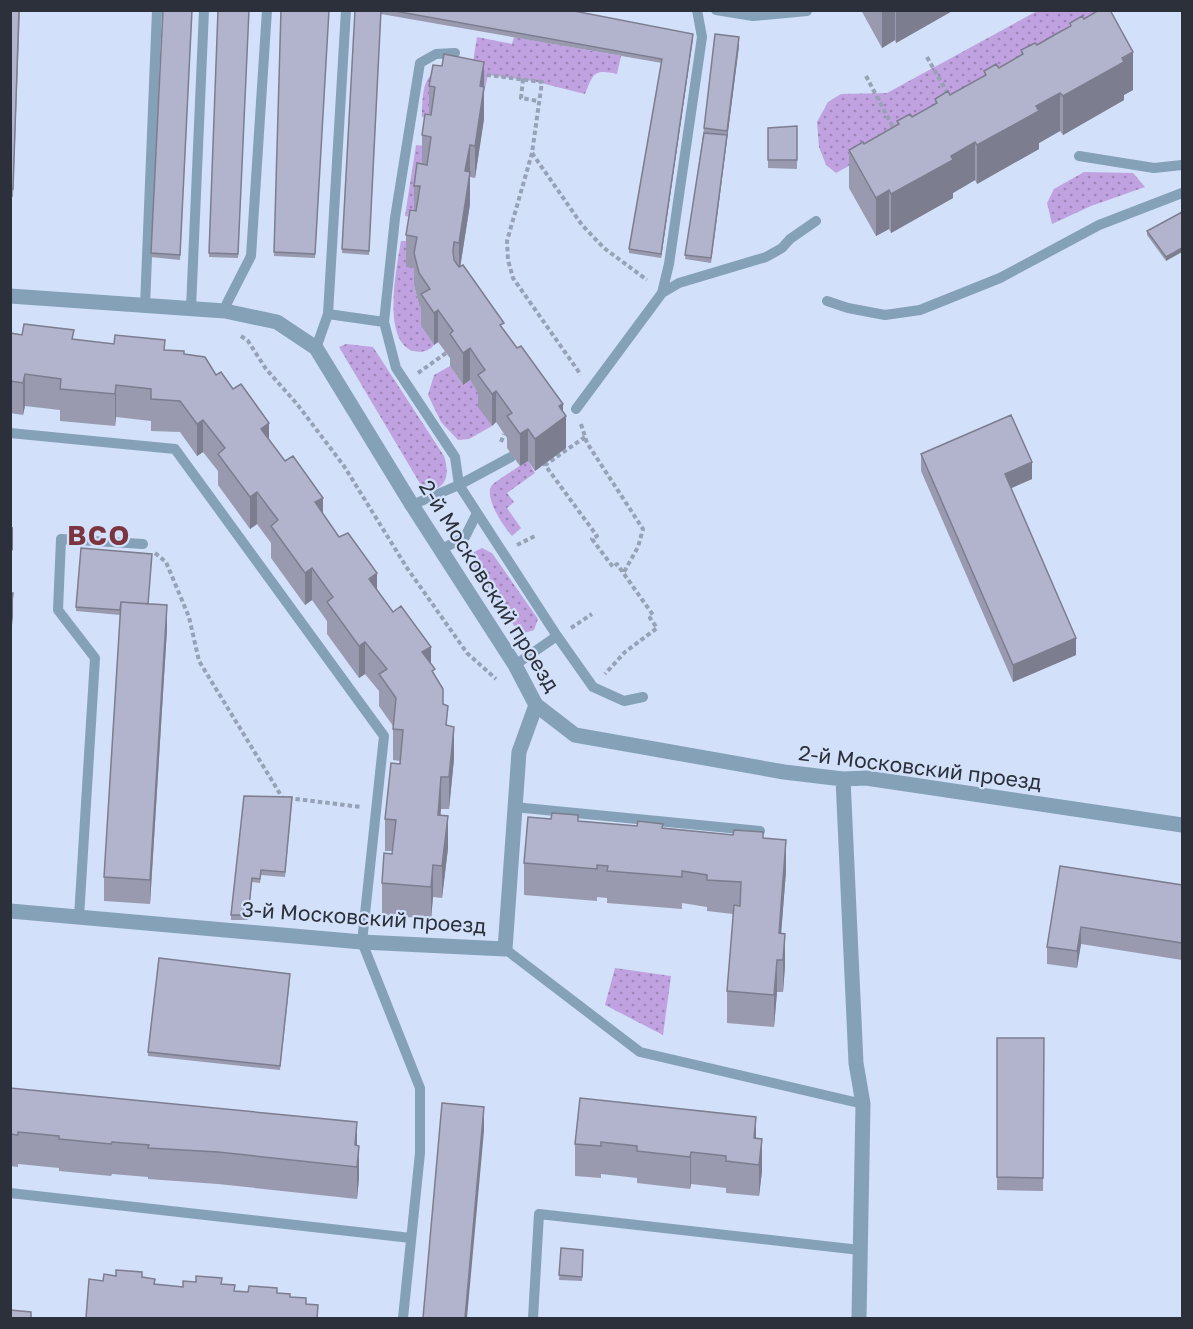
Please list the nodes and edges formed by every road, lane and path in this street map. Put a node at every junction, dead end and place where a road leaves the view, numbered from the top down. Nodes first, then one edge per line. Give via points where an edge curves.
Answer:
1 (157, 10) edge
2 (204, 10) edge
3 (267, 10) edge
4 (346, 10) edge
5 (697, 10) edge
6 (716, 10) edge
7 (807, 11) edge
8 (456, 53) joint
9 (927, 57) dead end
10 (866, 76) dead end
11 (523, 79) junction
12 (538, 101) junction
13 (951, 101) edge
14 (899, 138) edge
15 (532, 153) junction
16 (1079, 156) dead end
17 (1182, 165) edge
18 (1178, 195) edge
19 (816, 221) dead end
20 (662, 293) junction
21 (10, 296) edge
22 (827, 301) dead end
23 (145, 306) junction
24 (191, 308) junction
25 (225, 311) junction
26 (328, 314) junction
27 (384, 322) junction
28 (233, 330) dead end
29 (316, 348) junction
30 (446, 353) edge
31 (405, 382) junction
32 (591, 390) junction
33 (576, 409) joint
34 (10, 434) edge
35 (585, 436) junction
36 (512, 457) edge
37 (459, 485) junction
38 (412, 505) junction
39 (477, 513) junction
40 (143, 544) joint
41 (440, 550) junction
42 (624, 572) junction
43 (592, 614) dead end
44 (557, 636) junction
45 (515, 665) junction
46 (496, 679) dead end
47 (593, 687) junction
48 (643, 697) dead end
49 (536, 705) junction
50 (843, 779) junction
51 (514, 807) junction
52 (376, 809) junction
53 (1182, 825) edge
54 (760, 831) edge
55 (10, 911) edge
56 (79, 917) junction
57 (362, 942) junction
58 (505, 948) junction
59 (863, 1104) junction
60 (10, 1193) edge
61 (411, 1239) junction
62 (860, 1250) junction
63 (403, 1318) edge
64 (533, 1318) edge
65 (859, 1318) edge

1 - 23 lane
2 - 24 lane
3 - 25 lane via 251,256
4 - 26 lane
5 - 20 lane via 702,38
6 - 7 lane via 753,16
8 - 11 path via 488,75
8 - 27 lane via 436,54 420,63 395,218
9 - 13 path
10 - 14 path
11 - 12 path via 521,98
11 - 12 path via 542,82
12 - 15 path
15 - 20 path via 582,225 604,248
15 - 32 path via 507,241 508,260 513,278
16 - 17 lane via 1154,168
18 - 22 lane via 1099,225 1000,278 920,310 885,315
19 - 20 lane via 766,257 679,283
20 - 32 lane
21 - 23 street, 2-й Московский проезд
23 - 24 street, 2-й Московский проезд
24 - 25 street, 2-й Московский проезд
25 - 29 street, 2-й Московский проезд via 277,322
26 - 27 lane
26 - 29 lane
27 - 31 lane via 396,368
28 - 46 path via 248,341 344,466 466,653
29 - 38 street, 2-й Московский проезд
30 - 31 path
31 - 37 lane via 455,457
32 - 33 lane
33 - 35 path
34 - 52 lane via 176,448 384,736
35 - 42 path via 643,529
35 - 42 path via 545,465 597,536 592,539 613,567 617,564
36 - 37 lane
37 - 38 lane
37 - 39 lane
38 - 41 street, 2-й Московский проезд
39 - 41 lane via 465,537
39 - 44 lane
40 - 52 path via 166,562 189,617 199,661 281,799
40 - 56 lane via 61,539 58,610 95,658
41 - 45 street, 2-й Московский проезд
42 - 47 path via 653,615 650,618 657,628 625,651
43 - 44 path
44 - 45 lane
44 - 47 lane
45 - 49 street, 2-й Московский проезд
47 - 48 lane via 624,701
49 - 50 street, 2-й Московский проезд via 575,735
49 - 51 street, 3-й Московский проезд via 519,752
50 - 53 street, 2-й Московский проезд via 866,778
50 - 59 street via 856,1063
51 - 54 lane
51 - 58 street, 3-й Московский проезд
52 - 57 lane
55 - 56 street, 3-й Московский проезд
56 - 57 street, 3-й Московский проезд
57 - 58 street, 3-й Московский проезд
57 - 61 lane via 420,1088 420,1153
58 - 59 lane via 640,1052
59 - 62 street
60 - 61 lane
61 - 63 lane
62 - 64 lane via 539,1214
62 - 65 street

